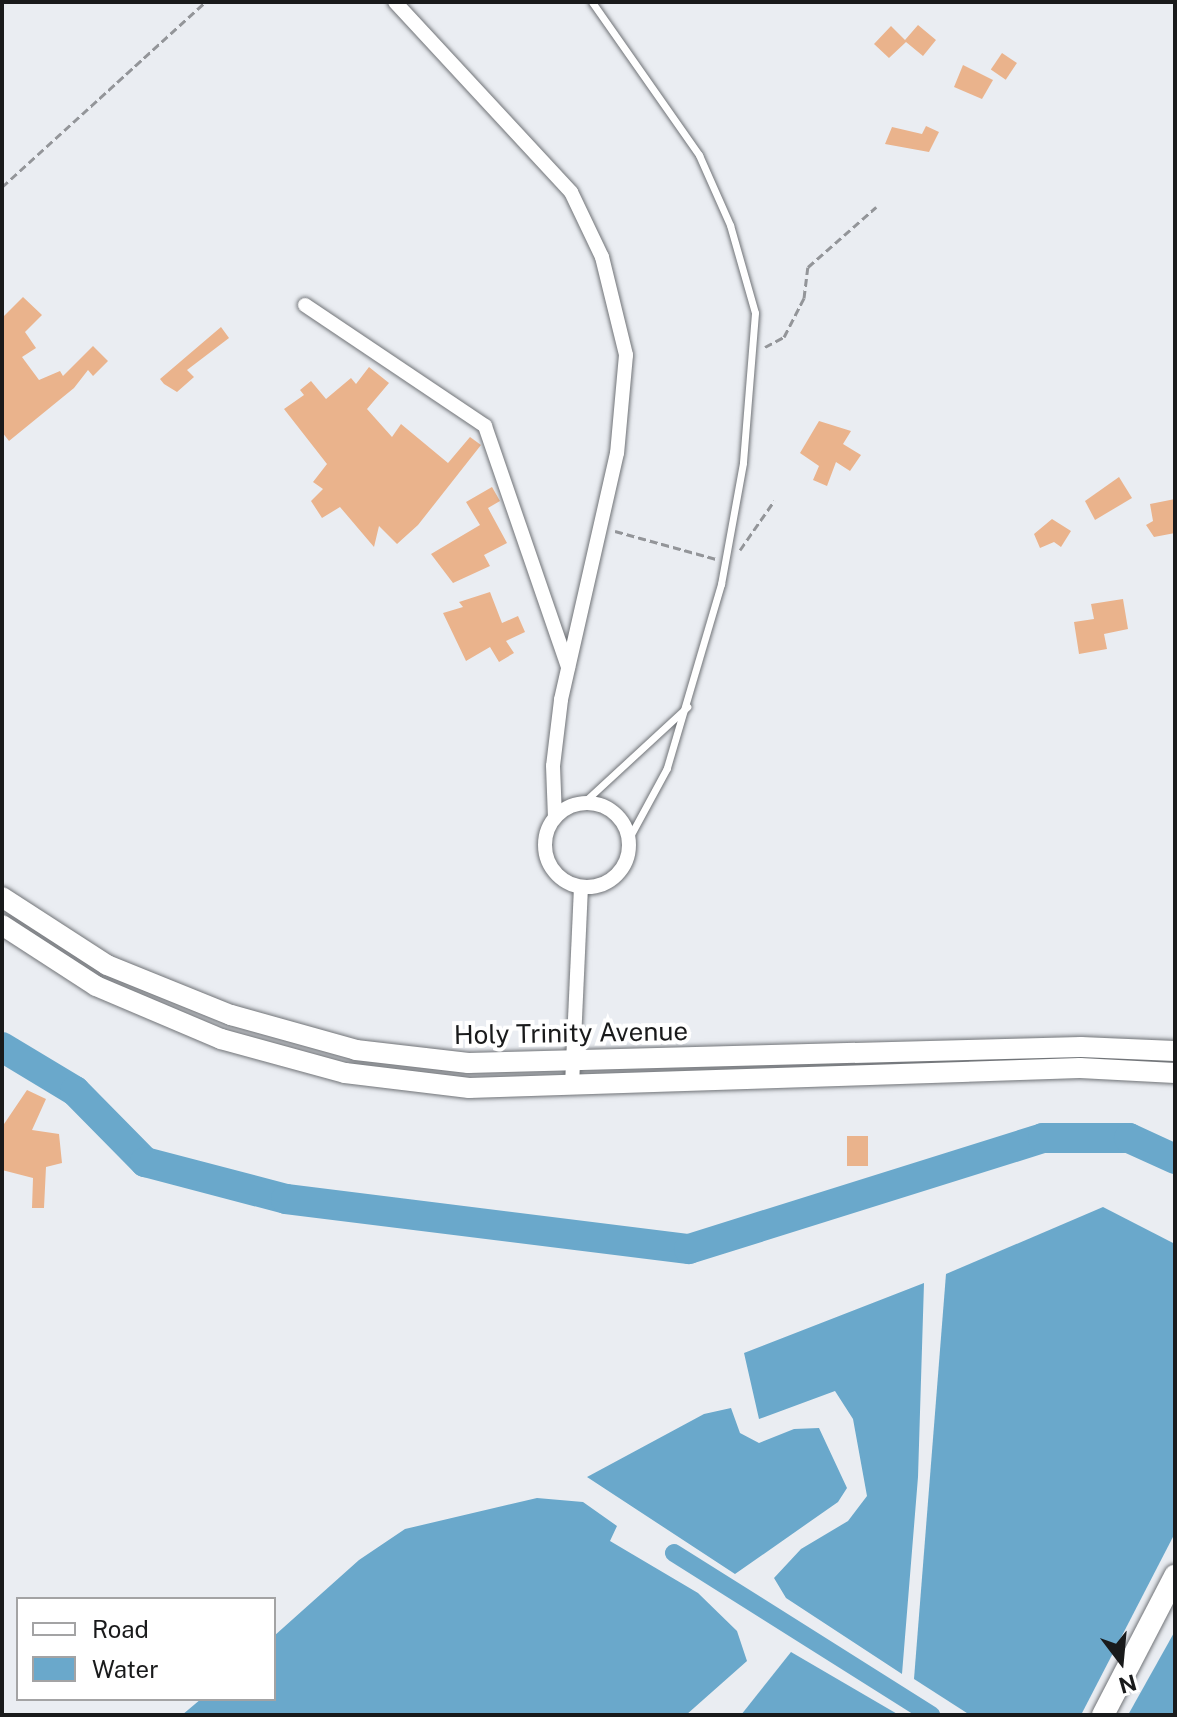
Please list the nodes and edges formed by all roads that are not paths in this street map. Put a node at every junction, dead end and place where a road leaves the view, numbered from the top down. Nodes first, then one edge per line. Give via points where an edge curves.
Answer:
1 (395, 2) edge
2 (592, 2) edge
3 (305, 305) dead end
4 (568, 667) junction
5 (689, 705) junction
6 (583, 803) junction
7 (555, 817) junction
8 (629, 838) junction
9 (581, 887) junction
10 (2, 897) edge
11 (2, 925) edge
12 (1175, 1051) edge
13 (572, 1061) junction
14 (1175, 1073) edge
15 (572, 1085) junction
16 (1175, 1576) edge
17 (1103, 1715) edge

1 - 4 street via 571,192 602,257 626,355 617,453
2 - 5 lane via 699,155 745,269 755,313 743,463
3 - 4 street via 485,426
4 - 7 street via 553,766
5 - 6 lane
5 - 8 lane via 667,768
6 - 7 street
6 - 8 street via 613,812
7 - 9 street via 544,842 548,863 565,882
8 - 9 street via 622,869 611,880
9 - 13 street
10 - 13 main road, Holy Trinity Avenue via 107,965 231,1015 356,1050 468,1063
11 - 15 main road, Holy Trinity Avenue via 96,986 221,1039 345,1073 469,1088
12 - 13 main road, Holy Trinity Avenue via 1081,1047
13 - 15 street
14 - 15 main road, Holy Trinity Avenue via 1080,1068
16 - 17 main road

